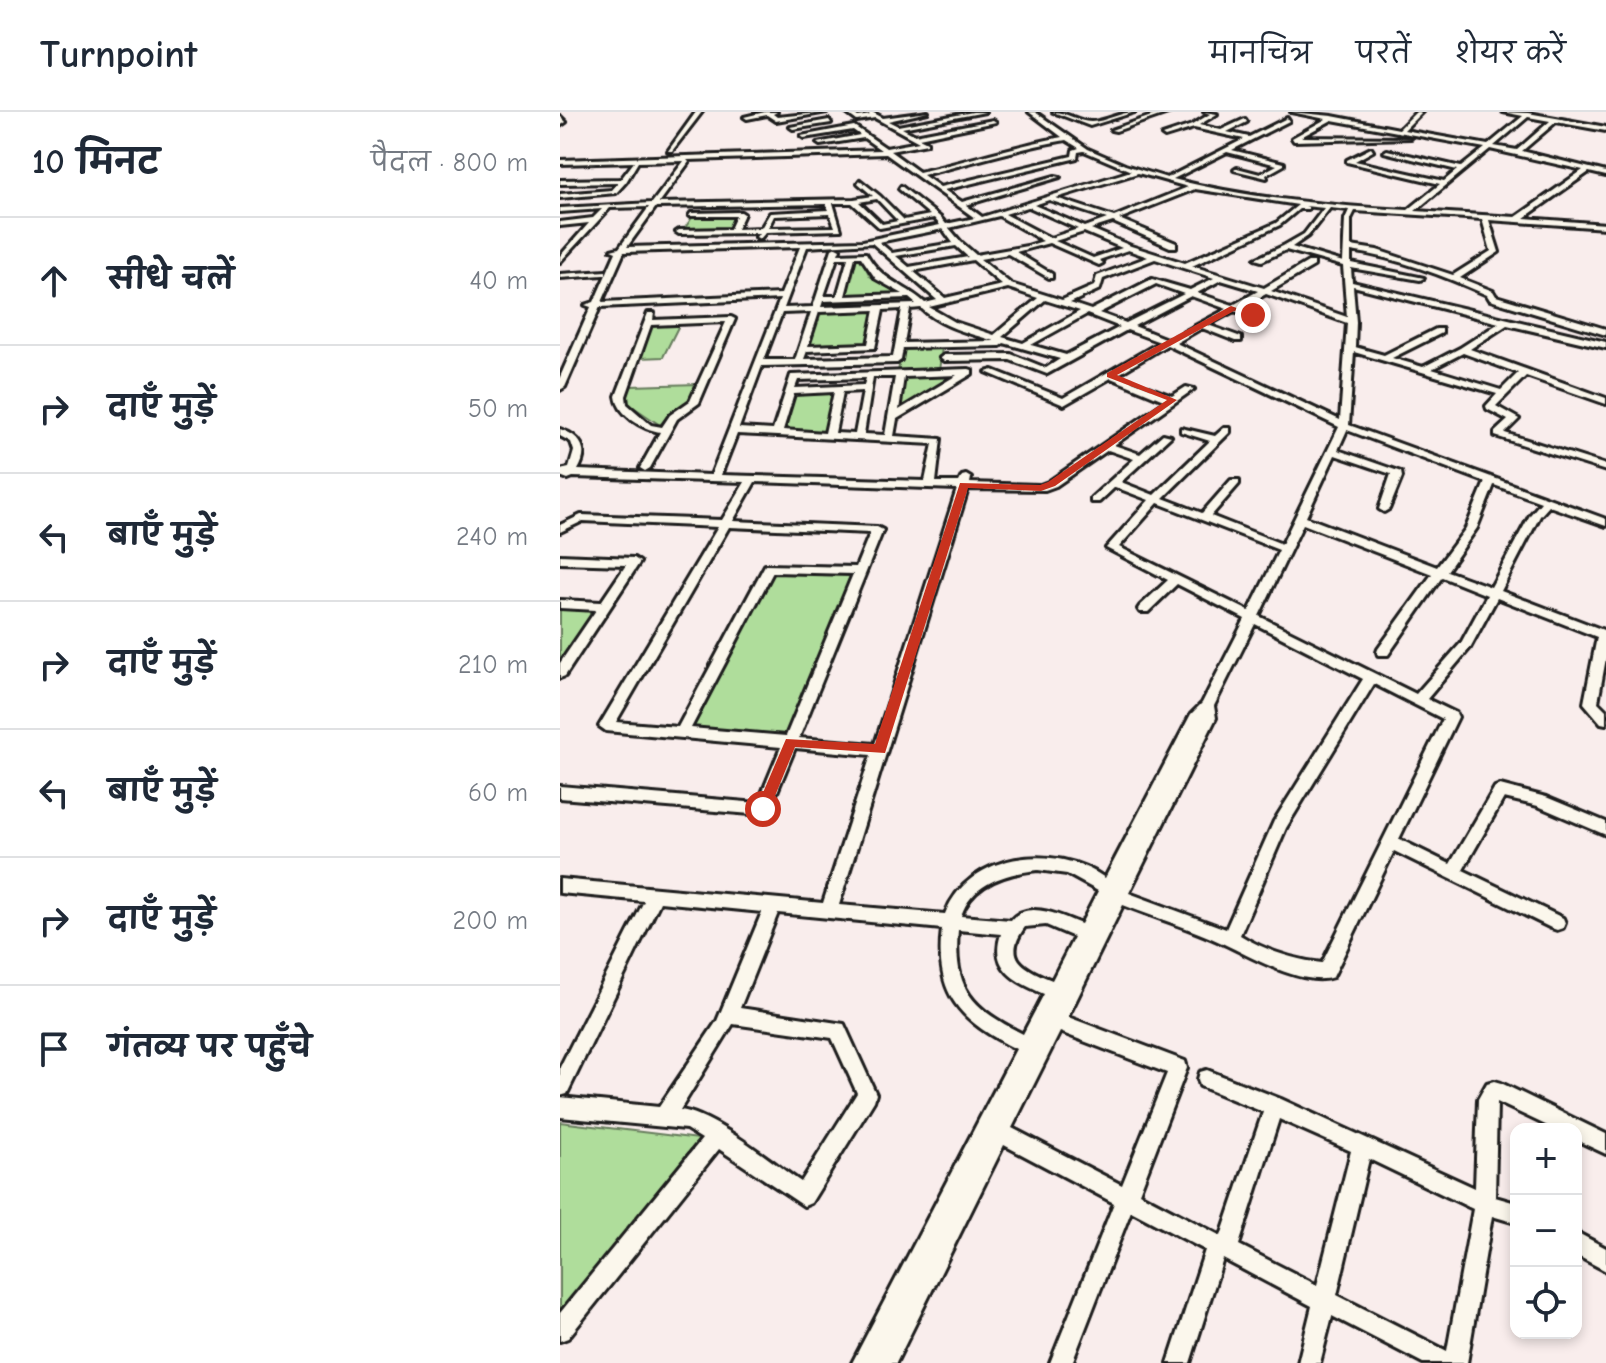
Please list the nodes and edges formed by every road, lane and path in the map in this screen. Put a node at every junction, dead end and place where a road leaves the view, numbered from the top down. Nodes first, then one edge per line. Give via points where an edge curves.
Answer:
1 (699, 112) edge
2 (767, 112) edge
3 (774, 112) edge
4 (824, 112) edge
5 (848, 112) edge
6 (925, 112) edge
7 (982, 112) edge
8 (1054, 112) edge
9 (1132, 112) edge
10 (1168, 112) edge
11 (1207, 112) edge
12 (1294, 112) edge
13 (1419, 112) edge
14 (1443, 112) edge
15 (1453, 112) edge
16 (1506, 112) edge
17 (1034, 114) edge
18 (1085, 115) dead end
19 (1528, 115) junction
20 (877, 116) edge
21 (1146, 116) edge
22 (747, 117) dead end
23 (1073, 118) junction
24 (1332, 118) junction
25 (780, 119) junction
26 (857, 119) junction
27 (844, 120) dead end
28 (1287, 120) dead end
29 (1555, 120) junction
30 (1245, 121) dead end
31 (831, 122) dead end
32 (993, 122) dead end
33 (1158, 123) dead end
34 (1356, 123) junction
35 (1049, 125) junction
36 (972, 126) junction
37 (1194, 126) junction
38 (793, 127) junction
39 (1170, 127) dead end
40 (896, 128) junction
41 (1606, 129) edge
42 (1114, 130) dead end
43 (1183, 130) junction
44 (1401, 130) junction
45 (983, 132) dead end
46 (1222, 132) junction
47 (1165, 135) dead end
48 (1487, 135) dead end
49 (1503, 135) junction
50 (804, 136) junction
51 (865, 136) junction
52 (1472, 136) dead end
53 (913, 137) junction
54 (1436, 137) junction
55 (1067, 138) junction
56 (1251, 139) junction
57 (1323, 140) junction
58 (1460, 141) junction
59 (816, 144) junction
60 (1085, 149) junction
61 (1486, 149) junction
62 (670, 150) dead end
63 (1371, 150) dead end
64 (1229, 151) junction
65 (1387, 152) dead end
66 (1518, 152) junction
67 (888, 153) junction
68 (830, 154) junction
69 (1255, 157) junction
70 (1398, 160) dead end
71 (684, 161) junction
72 (636, 163) junction
73 (1243, 163) dead end
74 (560, 164) edge
75 (1426, 167) dead end
76 (1385, 169) junction
77 (1461, 169) junction
78 (1548, 169) dead end
79 (1140, 170) junction
80 (1237, 170) dead end
81 (1587, 170) junction
82 (918, 174) junction
83 (1564, 174) dead end
84 (1606, 174) edge
85 (1414, 176) junction
86 (1057, 177) dead end
87 (1578, 177) junction
88 (1169, 179) junction
89 (624, 181) junction
90 (560, 182) edge
91 (860, 182) dead end
92 (972, 182) junction
93 (1444, 183) junction
94 (1606, 183) edge
95 (1197, 186) junction
96 (901, 188) dead end
97 (938, 189) junction
98 (1012, 192) junction
99 (999, 195) junction
100 (560, 196) edge
101 (878, 197) junction
102 (1052, 199) junction
103 (854, 201) junction
104 (829, 202) junction
105 (698, 204) junction
106 (652, 205) junction
107 (960, 205) junction
108 (1034, 205) junction
109 (608, 206) junction
110 (1327, 209) junction
111 (560, 210) edge
112 (1353, 210) junction
113 (833, 212) junction
114 (1410, 212) junction
115 (1001, 214) junction
116 (691, 215) junction
117 (935, 216) junction
118 (1485, 218) junction
119 (981, 219) junction
120 (596, 220) junction
121 (1112, 220) junction
122 (1517, 220) junction
123 (903, 222) junction
124 (564, 223) edge
125 (1606, 226) edge
126 (943, 227) junction
127 (1081, 229) junction
128 (763, 230) junction
129 (732, 231) junction
130 (560, 232) edge
131 (874, 241) junction
132 (1049, 241) junction
133 (838, 244) junction
134 (958, 244) junction
135 (804, 245) junction
136 (1173, 245) dead end
137 (756, 246) junction
138 (1128, 248) junction
139 (1286, 248) junction
140 (1347, 248) junction
141 (619, 250) junction
142 (1010, 252) junction
143 (890, 255) junction
144 (834, 256) junction
145 (852, 256) junction
146 (1154, 257) junction
147 (975, 258) junction
148 (1259, 259) dead end
149 (560, 260) edge
150 (1311, 264) dead end
151 (1347, 265) junction
152 (1183, 267) junction
153 (906, 270) junction
154 (1125, 270) junction
155 (603, 273) junction
156 (1135, 274) dead end
157 (560, 276) edge
158 (1049, 276) dead end
159 (1145, 278) dead end
160 (1219, 278) junction
161 (1420, 278) dead end
162 (1454, 278) junction
163 (1155, 281) junction
164 (1348, 283) junction
165 (1008, 286) junction
166 (1265, 291) junction
167 (1192, 294) junction
168 (784, 296) junction
169 (911, 296) junction
170 (1044, 297) junction
171 (840, 298) junction
172 (820, 299) junction
173 (943, 301) junction
174 (655, 302) junction
175 (1063, 303) junction
176 (593, 305) junction
177 (923, 306) junction
178 (906, 307) junction
179 (879, 308) junction
180 (1233, 308) junction
181 (816, 310) junction
182 (779, 311) junction
183 (1089, 312) junction
184 (1253, 315) dead end
185 (1352, 322) junction
186 (1506, 322) junction
187 (648, 323) junction
188 (1124, 325) junction
189 (1201, 325) junction
190 (1439, 331) dead end
191 (1606, 332) edge
192 (1238, 339) dead end
193 (1001, 340) junction
194 (1168, 342) junction
195 (1026, 344) junction
196 (944, 345) junction
197 (1606, 345) edge
198 (900, 346) junction
199 (1350, 348) junction
200 (804, 349) junction
201 (1463, 350) junction
202 (564, 351) edge
203 (993, 357) junction
204 (1011, 357) junction
205 (944, 358) junction
206 (1067, 358) junction
207 (1385, 358) junction
208 (897, 360) junction
209 (799, 362) junction
210 (759, 363) junction
211 (560, 368) edge
212 (1423, 370) junction
213 (969, 372) junction
214 (990, 372) dead end
215 (1524, 372) junction
216 (943, 373) junction
217 (898, 374) junction
218 (871, 375) junction
219 (1110, 375) junction
220 (560, 387) edge
221 (868, 388) junction
222 (839, 389) junction
223 (1189, 389) dead end
224 (790, 391) junction
225 (1503, 393) junction
226 (1173, 400) junction
227 (1606, 401) edge
228 (893, 417) junction
229 (1344, 426) junction
230 (1184, 430) dead end
231 (1227, 430) dead end
232 (666, 431) junction
233 (733, 431) junction
234 (560, 432) edge
235 (777, 433) junction
236 (1498, 434) junction
237 (829, 436) junction
238 (1166, 436) dead end
239 (859, 437) junction
240 (889, 438) junction
241 (1217, 440) junction
242 (1488, 444) dead end
243 (1106, 446) junction
244 (1332, 451) junction
245 (1141, 458) junction
246 (560, 465) edge
247 (645, 468) junction
248 (1606, 468) edge
249 (569, 471) edge
250 (717, 474) junction
251 (752, 479) junction
252 (1491, 479) junction
253 (931, 481) junction
254 (965, 482) junction
255 (1235, 482) dead end
256 (560, 483) edge
257 (1114, 483) junction
258 (1156, 499) junction
259 (1095, 500) dead end
260 (1548, 501) junction
261 (1384, 509) dead end
262 (1204, 517) junction
263 (1300, 519) junction
264 (1606, 523) edge
265 (726, 524) junction
266 (560, 529) edge
267 (1286, 549) junction
268 (560, 559) edge
269 (860, 571) junction
270 (1439, 572) junction
271 (1176, 579) junction
272 (1493, 593) junction
273 (560, 604) edge
274 (605, 606) junction
275 (1144, 609) dead end
276 (1252, 619) junction
277 (1605, 634) edge
278 (1383, 652) dead end
279 (560, 673) edge
280 (1370, 679) junction
281 (1419, 699) junction
282 (1606, 719) edge
283 (682, 733) junction
284 (791, 742) junction
285 (880, 750) junction
286 (560, 792) edge
287 (1606, 829) edge
288 (1390, 842) junction
289 (1453, 873) junction
290 (560, 886) edge
291 (1113, 892) junction
292 (655, 895) junction
293 (773, 906) junction
294 (829, 911) junction
295 (951, 923) junction
296 (1557, 923) dead end
297 (1012, 928) junction
298 (1091, 936) junction
299 (1230, 938) junction
300 (1062, 993) junction
301 (728, 1015) junction
302 (1055, 1021) junction
303 (1027, 1045) junction
304 (1207, 1079) dead end
305 (560, 1087) edge
306 (1274, 1106) junction
307 (560, 1107) edge
308 (663, 1118) junction
309 (1563, 1123) edge
310 (999, 1132) junction
311 (1582, 1132) edge
312 (717, 1136) junction
313 (1606, 1144) edge
314 (1362, 1147) junction
315 (1126, 1198) junction
316 (1484, 1206) junction
317 (1510, 1212) edge
318 (1582, 1246) edge
319 (1222, 1247) junction
320 (1606, 1260) edge
321 (1325, 1300) junction
322 (560, 1330) edge
323 (863, 1363) edge
324 (884, 1363) edge
325 (1061, 1363) edge
326 (1179, 1363) edge
327 (1309, 1363) edge
328 (1446, 1363) edge
329 (1456, 1363) edge

1 - 62 street
2 - 3 street
2 - 22 street
2 - 25 street
4 - 25 street
5 - 26 street
6 - 20 street
7 - 40 street
8 - 17 street
8 - 23 street
9 - 23 street via 1092,124
10 - 21 street
11 - 37 street via 1214,114
12 - 24 street
13 - 44 street
14 - 15 street
16 - 19 street
17 - 35 street
18 - 23 street
19 - 29 street
19 - 49 street
20 - 26 street
20 - 40 street
21 - 33 street
21 - 42 street
23 - 35 street
24 - 34 street
24 - 57 street via 1294,139
25 - 38 street
26 - 27 street
28 - 56 street
29 - 41 street
29 - 66 street
30 - 46 street
31 - 38 street
32 - 36 street
34 - 44 street
34 - 57 street
35 - 55 street
36 - 45 street
36 - 53 street
37 - 43 street
37 - 46 street
38 - 50 street
39 - 43 street
40 - 53 street
43 - 47 street
44 - 54 street
46 - 56 street
48 - 49 street
49 - 61 street
50 - 51 street via 854,128
50 - 59 street
51 - 59 street
51 - 67 street
52 - 58 street
53 - 67 street via 925,143
54 - 57 street
54 - 58 street
55 - 60 street
55 - 82 street
56 - 64 street
58 - 61 street
59 - 68 street
60 - 79 street
60 - 92 street via 1075,151 1075,157
61 - 66 street
61 - 77 street
61 - 78 street via 1543,163
63 - 76 street via 1349,161
64 - 69 street
64 - 88 street
65 - 77 street
66 - 81 street
67 - 68 street
67 - 71 street
67 - 82 street
68 - 71 street
69 - 73 street
69 - 80 street via 1282,164 1263,176
70 - 76 street
71 - 72 street
71 - 74 street
71 - 106 street
72 - 74 street
72 - 89 street
75 - 85 street
76 - 85 street
77 - 93 street
79 - 88 street
79 - 102 street
81 - 84 street
81 - 87 street
82 - 97 street
83 - 87 street
85 - 93 street
86 - 98 street
87 - 94 street
87 - 122 street
88 - 95 street
89 - 90 street
89 - 100 street via 614,192
91 - 101 street
92 - 97 street
92 - 99 street
93 - 114 street
95 - 112 street
95 - 121 street
96 - 117 street
97 - 107 street
98 - 99 street
98 - 108 street
99 - 107 street
101 - 103 street
101 - 123 street
102 - 108 street
102 - 121 street
103 - 104 street
103 - 123 street via 880,226
104 - 105 street
104 - 113 street
105 - 106 street
105 - 116 street
106 - 109 street
106 - 141 street
107 - 119 street
108 - 115 street
108 - 127 street
109 - 111 street
109 - 120 street
110 - 112 street
110 - 139 street via 1306,235
110 - 152 street via 1298,207 1278,224
112 - 114 street
112 - 140 street
113 - 128 street via 772,214
113 - 128 street via 839,229
114 - 118 street
115 - 119 street
115 - 132 street
116 - 129 street via 741,214
116 - 129 street via 679,232
117 - 123 street
117 - 126 street
118 - 122 street
118 - 162 street via 1495,252
119 - 126 street
120 - 124 street
120 - 149 street
121 - 127 street
121 - 136 street
122 - 125 street
124 - 130 street
126 - 131 street
126 - 134 street
127 - 132 street
127 - 138 street
128 - 129 street
128 - 137 street
131 - 133 street
131 - 143 street
132 - 138 street via 1096,261
132 - 142 street
133 - 135 street
133 - 144 street
134 - 143 street
134 - 147 street
135 - 137 street
135 - 168 street
137 - 141 street
138 - 146 street
139 - 148 street
139 - 151 street
140 - 151 street
140 - 162 street
141 - 155 street
141 - 176 street
142 - 147 street
142 - 158 street
143 - 153 street
144 - 145 street
144 - 172 street
145 - 169 street via 863,255 881,281
145 - 171 street
146 - 152 street
146 - 154 street
147 - 153 street
147 - 165 street
150 - 166 street
151 - 161 street
151 - 164 street
152 - 160 street
153 - 173 street
154 - 156 street
154 - 175 street via 1100,278 1097,287
155 - 157 street
155 - 176 street
159 - 163 street
160 - 166 street
160 - 167 street
162 - 191 street via 1493,298
163 - 167 street
163 - 183 street
164 - 185 street
164 - 186 street
165 - 170 street
165 - 173 street
166 - 180 street
166 - 185 street
167 - 180 street
167 - 188 street
168 - 174 street
168 - 182 street
169 - 171 street
169 - 177 street
170 - 175 street
170 - 193 street
171 - 172 street
172 - 181 street
173 - 177 street
174 - 176 street
174 - 187 street
175 - 183 street
176 - 202 street
176 - 220 street
177 - 178 street
177 - 193 street via 960,327
178 - 179 street
178 - 198 street
179 - 181 street
179 - 200 street via 872,346
180 - 184 street
180 - 189 street
181 - 182 street
181 - 200 street
182 - 210 street
183 - 188 street
183 - 195 street
185 - 199 street
186 - 197 street
186 - 201 street
187 - 232 street via 622,405 648,427
187 - 232 street via 731,319 694,403 673,417
188 - 194 street
188 - 206 street
189 - 192 street
189 - 194 street
190 - 207 street
193 - 195 street
193 - 196 street
194 - 219 street
194 - 229 street
195 - 204 street
195 - 206 street
196 - 198 street
196 - 205 street
198 - 208 street
199 - 207 street
199 - 229 street
200 - 209 street
201 - 212 street
201 - 215 street
202 - 211 street
203 - 204 street
203 - 205 street
203 - 213 street
204 - 206 street via 1047,371
205 - 216 street
207 - 212 street
208 - 209 street
208 - 217 street
209 - 210 street
210 - 233 street
212 - 225 street
213 - 216 street
213 - 228 street
214 - 219 street via 1064,402
215 - 225 street
215 - 227 street
216 - 217 street
217 - 218 street
217 - 228 street
218 - 221 street
218 - 224 street via 794,377
219 - 226 street
221 - 222 street
221 - 239 street
222 - 224 street
222 - 237 street
223 - 226 street
224 - 235 street
225 - 236 street via 1492,409 1514,419
226 - 243 street
228 - 240 street
229 - 244 street
229 - 252 street
230 - 241 street
231 - 241 street
232 - 247 street
233 - 235 street
233 - 250 street
234 - 249 street via 580,447
235 - 237 street
236 - 242 street
236 - 248 street
237 - 239 street
238 - 245 street
239 - 240 street
240 - 253 street via 938,441
241 - 258 street
243 - 245 street
243 - 254 street via 1041,488
244 - 261 street via 1396,472
244 - 263 street
245 - 257 street
246 - 249 street
247 - 249 street
247 - 250 street
249 - 250 street
249 - 256 street
250 - 251 street
250 - 253 street
251 - 253 street
251 - 265 street
252 - 260 street
252 - 270 street via 1471,528
253 - 254 street
254 - 285 street
255 - 262 street
257 - 258 street
257 - 259 street
258 - 262 street
258 - 271 street via 1112,548
260 - 264 street
260 - 272 street
262 - 267 street
263 - 267 street
263 - 270 street
265 - 266 street via 581,518
265 - 269 street via 877,530
265 - 283 street via 606,726
267 - 276 street
268 - 274 street via 634,562
269 - 283 street via 769,568
269 - 284 street
270 - 272 street
270 - 278 street
271 - 275 street
271 - 276 street
272 - 277 street
272 - 281 street via 1466,645
273 - 274 street
274 - 279 street
276 - 280 street
276 - 291 street via 1207,706 1209,718
277 - 282 street via 1591,703
280 - 281 street
280 - 299 street via 1279,825
281 - 288 street via 1451,717
283 - 284 street
284 - 285 street
284 - 286 street via 763,809
285 - 294 street
287 - 289 street via 1541,801 1500,791
288 - 289 street
288 - 299 street via 1327,971 1312,971
289 - 296 street
290 - 292 street
291 - 295 street via 1069,866 1041,861 975,882 960,899
291 - 298 street
291 - 299 street
292 - 293 street
292 - 305 street
293 - 294 street
293 - 301 street
294 - 295 street
295 - 297 street
295 - 303 street via 949,973 961,999 984,1022
297 - 298 street via 1021,920 1039,917
297 - 300 street via 1006,958 1017,974
298 - 300 street
300 - 302 street
300 - 303 street
301 - 308 street
301 - 312 street via 838,1030 867,1094 804,1196
302 - 310 street
302 - 315 street via 1178,1068
303 - 323 street
304 - 306 street
306 - 314 street
306 - 319 street
307 - 308 street
308 - 312 street via 688,1120
309 - 316 street via 1494,1090 1488,1099
310 - 315 street
310 - 324 street
311 - 313 street
312 - 322 street
314 - 316 street
314 - 321 street
315 - 319 street
315 - 325 street
316 - 317 street
316 - 329 street
318 - 320 street
319 - 321 street
319 - 326 street
321 - 327 street
321 - 328 street

